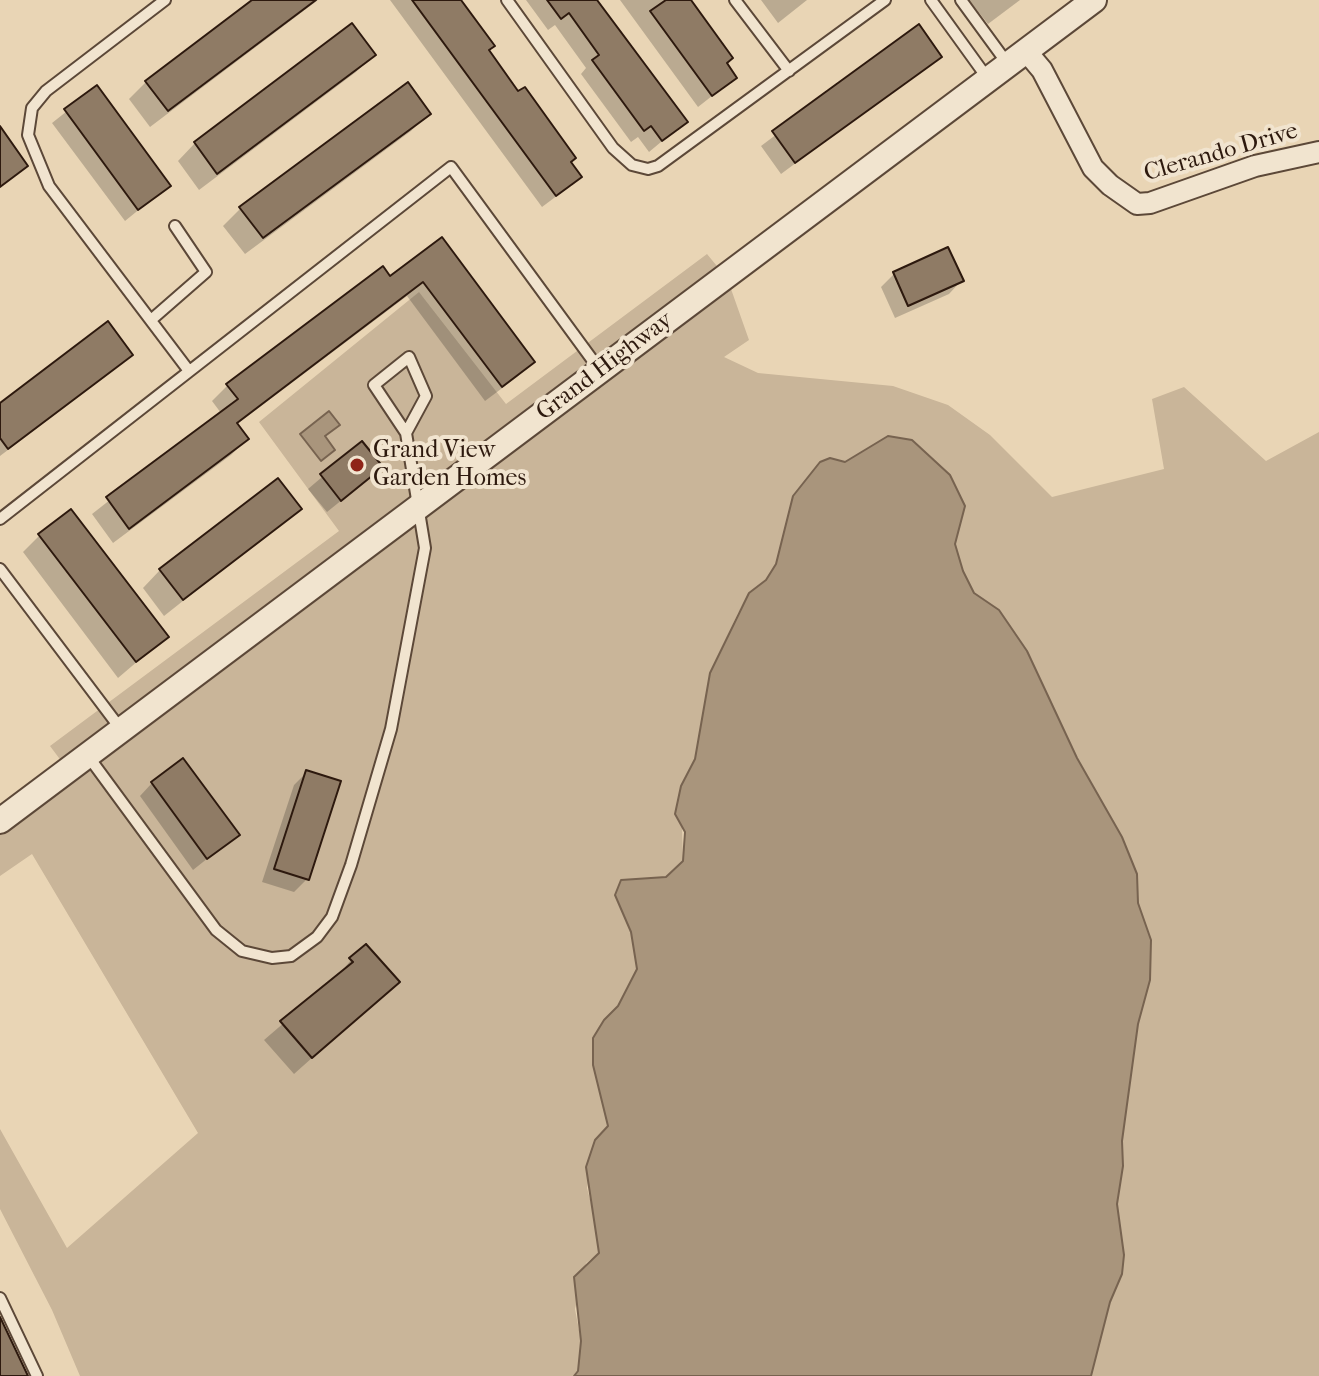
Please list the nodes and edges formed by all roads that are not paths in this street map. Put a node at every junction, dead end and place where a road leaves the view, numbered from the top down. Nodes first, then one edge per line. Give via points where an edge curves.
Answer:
1 (165, 0) edge
2 (507, 0) edge
3 (735, 0) edge
4 (885, 0) edge
5 (931, 0) edge
6 (961, 0) edge
7 (1094, 0) edge
8 (1017, 58) junction
9 (789, 71) junction
10 (988, 80) junction
11 (1319, 152) edge
12 (175, 226) dead end
13 (151, 320) junction
14 (189, 371) junction
15 (600, 371) junction
16 (406, 433) junction
17 (417, 508) junction
18 (0, 519) edge
19 (0, 569) edge
20 (122, 730) junction
21 (88, 755) junction
22 (0, 821) edge
23 (0, 1298) edge
24 (37, 1376) edge

1 - 13 lane via 46,91 32,108 28,135 49,186
2 - 9 lane via 613,148 632,165 658,166
3 - 9 lane
4 - 9 lane
5 - 10 lane
6 - 8 lane
7 - 8 street, Grand Highway
8 - 10 street, Grand Highway
8 - 11 street, Clerando Drive via 1042,70 1093,168 1137,204 1255,166
10 - 15 street, Grand Highway
12 - 13 lane via 206,272
13 - 14 lane
14 - 15 lane via 451,167
14 - 18 lane
15 - 17 street, Grand Highway
16 - 16 lane via 426,396 409,357 374,385
16 - 17 lane
17 - 20 street, Grand Highway
17 - 21 lane via 425,548 391,729 351,865 332,917 317,937 291,956 242,951 216,930
19 - 20 lane
20 - 21 street, Grand Highway
21 - 22 street, Grand Highway
23 - 24 lane

